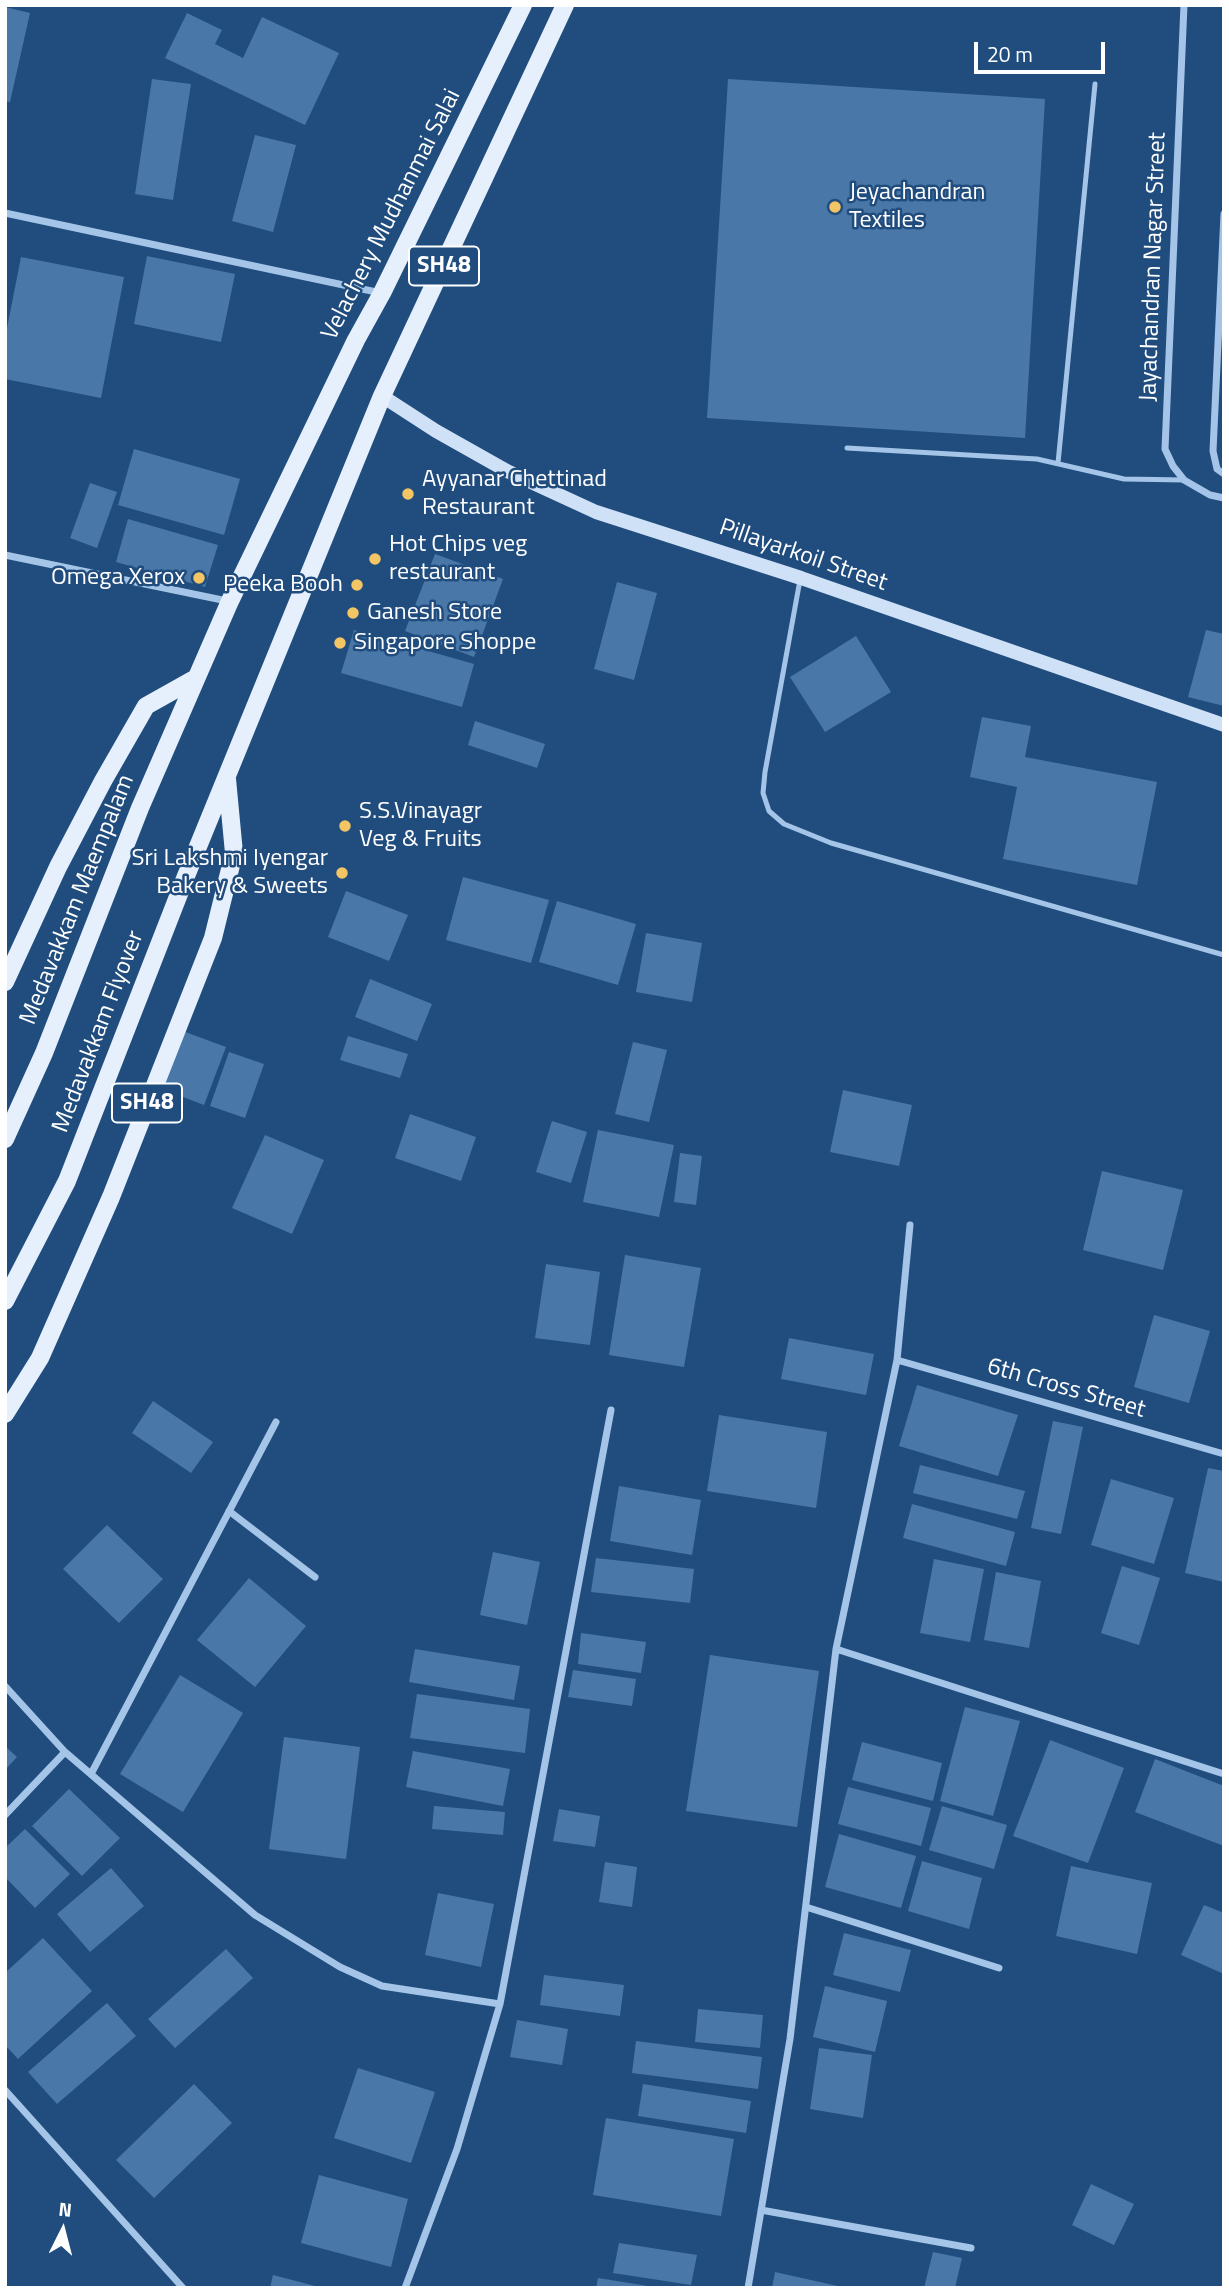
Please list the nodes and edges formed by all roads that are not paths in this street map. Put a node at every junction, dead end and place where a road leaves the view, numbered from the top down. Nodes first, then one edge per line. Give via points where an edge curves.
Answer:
1 (523, 5) edge
2 (565, 5) edge
3 (1184, 5) edge
4 (1095, 84) dead end
5 (5, 213) edge
6 (1224, 214) edge
7 (382, 293) junction
8 (382, 396) junction
9 (847, 448) dead end
10 (1058, 463) junction
11 (1224, 474) edge
12 (1184, 480) junction
13 (1224, 498) edge
14 (5, 555) edge
15 (801, 578) junction
16 (230, 601) junction
17 (196, 678) junction
18 (1224, 725) edge
19 (227, 776) junction
20 (1224, 955) edge
21 (5, 982) edge
22 (5, 1139) edge
23 (911, 1225) dead end
24 (5, 1301) edge
25 (897, 1360) junction
26 (611, 1409) dead end
27 (5, 1414) edge
28 (276, 1422) dead end
29 (1224, 1454) edge
30 (229, 1511) junction
31 (315, 1577) dead end
32 (836, 1648) junction
33 (5, 1686) edge
34 (65, 1752) junction
35 (1224, 1773) edge
36 (91, 1774) junction
37 (5, 1815) edge
38 (806, 1907) junction
39 (999, 1968) dead end
40 (500, 2004) junction
41 (5, 2090) edge
42 (761, 2210) junction
43 (971, 2248) dead end
44 (183, 2288) edge
45 (405, 2288) edge
46 (748, 2288) edge

1 - 7 main road, Velachery Mudhanmai Salai / SH48
2 - 8 main road, SH48
3 - 12 street, Jayachandran Nagar Street via 1166,449
4 - 10 lane
5 - 7 street
6 - 11 street via 1213,451 1217,469
7 - 16 main road, Velachery Mudhanmai Salai / SH48
8 - 15 street, Pillayarkoil Street via 507,471 596,512
8 - 19 main road, Medavakkam Flyover / SH48
9 - 10 lane
10 - 12 lane via 1124,479
12 - 13 street
14 - 16 street
15 - 18 street, Pillayarkoil Street
15 - 20 lane via 765,772 763,793 769,811 784,824 831,843
16 - 17 main road, Medavakkam Maempalam
17 - 21 main road via 146,706 65,855
17 - 22 main road, Medavakkam Maempalam
19 - 24 main road, Medavakkam Flyover via 67,1181
19 - 27 main road, SH48 via 234,853 213,938 111,1197 40,1357
23 - 25 street
25 - 29 street, 6th Cross Street
25 - 32 street
26 - 40 street
28 - 30 street
30 - 31 street
30 - 36 street
32 - 35 street
32 - 38 street
33 - 34 street
34 - 36 street
34 - 37 street
36 - 40 street via 255,1915 340,1968 382,1986
38 - 39 street
38 - 42 street via 790,2039
40 - 45 street via 457,2148
41 - 44 street
42 - 43 street
42 - 46 street

